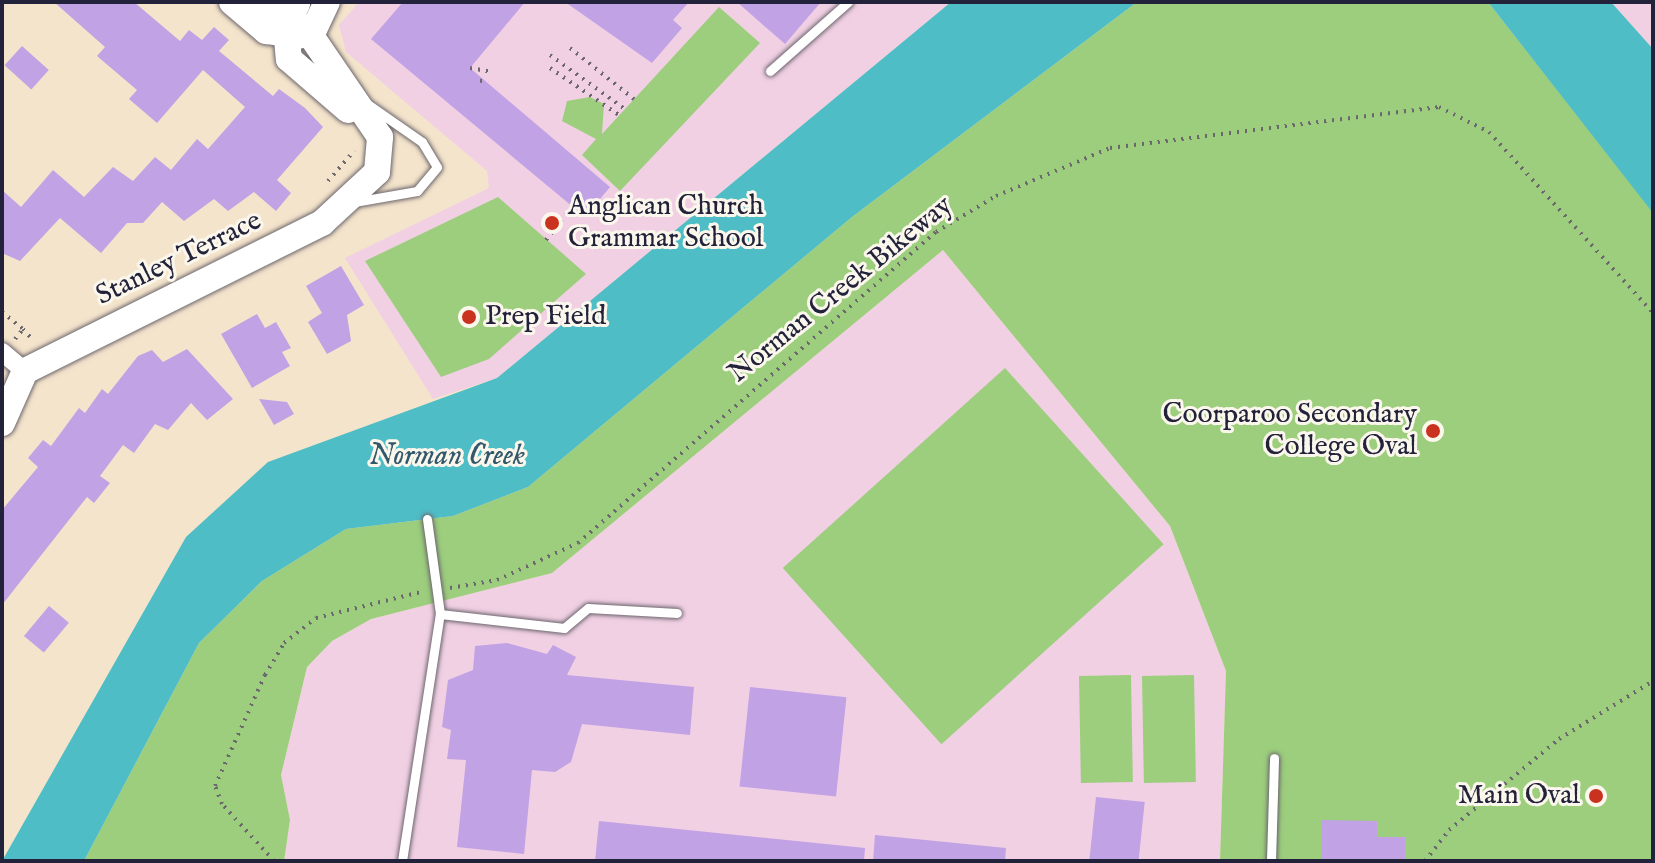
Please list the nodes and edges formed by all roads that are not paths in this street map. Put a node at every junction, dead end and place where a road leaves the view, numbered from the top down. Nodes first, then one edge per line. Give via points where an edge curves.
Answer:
1 (232, 2) edge
2 (242, 2) edge
3 (327, 2) edge
4 (848, 2) edge
5 (296, 23) edge
6 (770, 71) dead end
7 (348, 96) junction
8 (378, 139) junction
9 (353, 202) junction
10 (2, 352) edge
11 (25, 371) junction
12 (2, 423) edge
13 (427, 519) dead end
14 (677, 613) dead end
15 (440, 614) junction
16 (1274, 758) dead end
17 (402, 861) edge
18 (1271, 861) edge

1 - 5 street via 255,26
2 - 5 street
3 - 5 street
4 - 6 lane
5 - 7 street
5 - 8 street via 298,72
7 - 8 street
7 - 9 lane via 378,104 432,152 437,167 417,191
8 - 9 street, Stanley Terrace via 377,172
9 - 11 street, Stanley Terrace
10 - 11 street
11 - 12 street
13 - 15 lane
14 - 15 lane via 588,608 564,628
15 - 17 lane
16 - 18 lane

